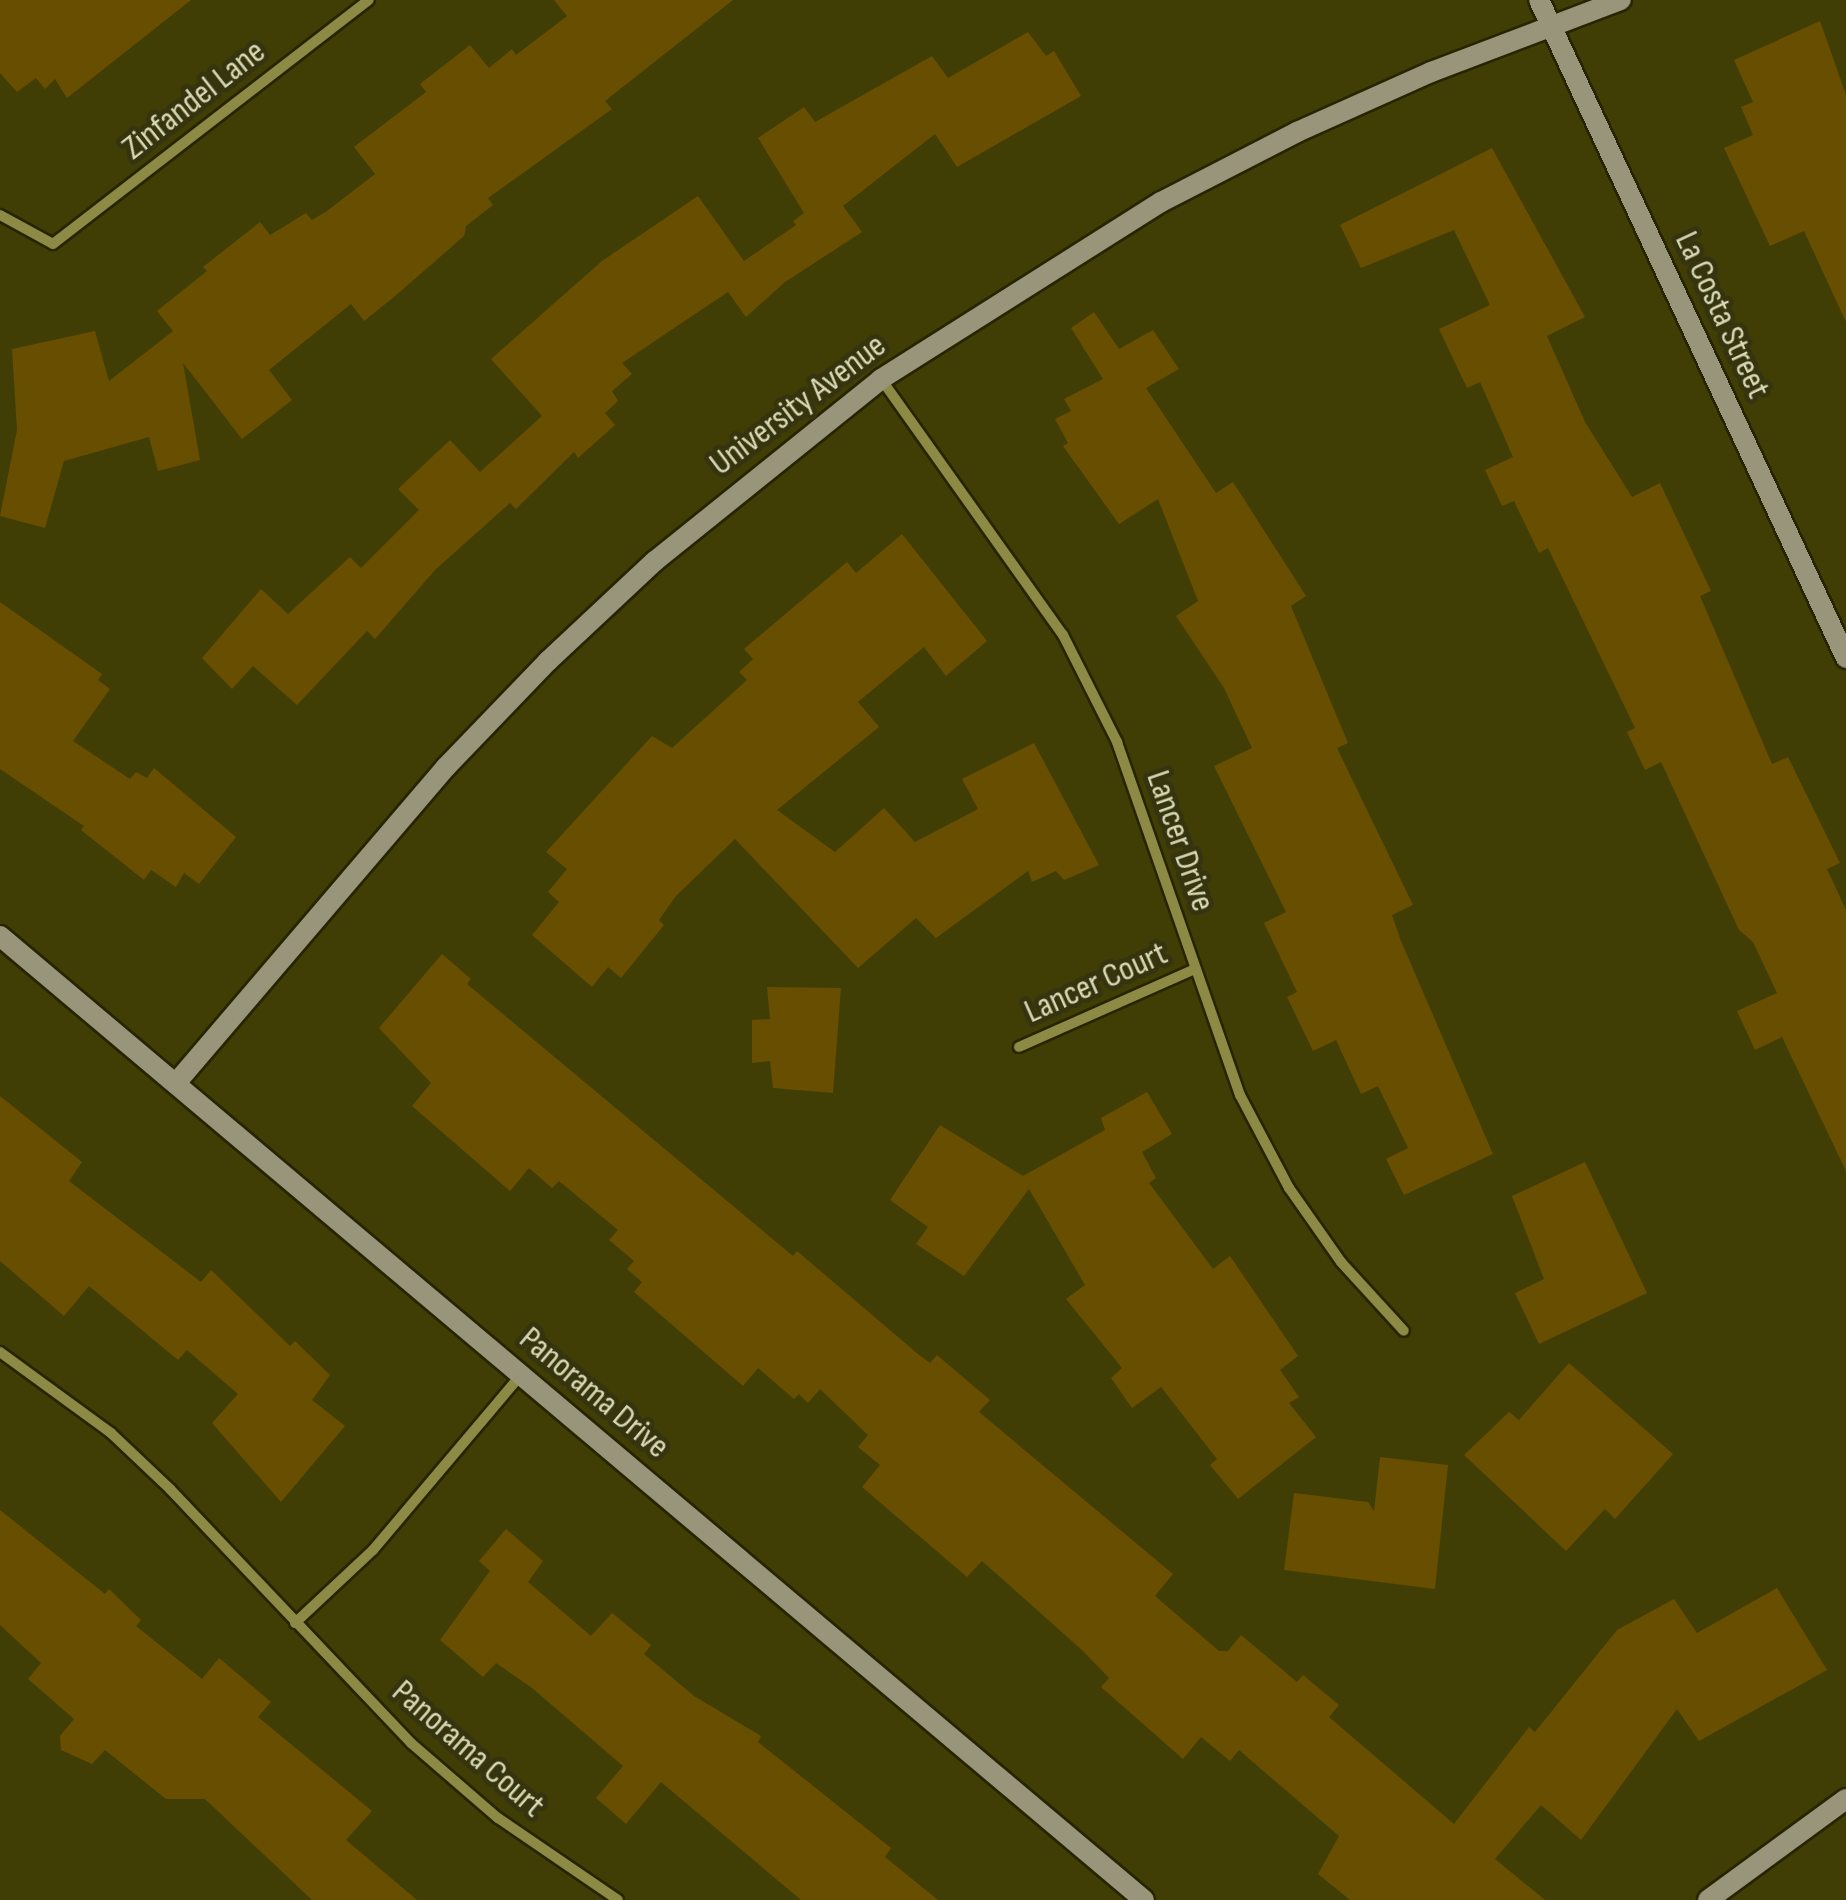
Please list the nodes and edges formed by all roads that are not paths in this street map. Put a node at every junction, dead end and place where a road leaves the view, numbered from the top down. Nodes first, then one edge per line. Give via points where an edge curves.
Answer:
1 (369, 0) edge
2 (1539, 0) edge
3 (1621, 0) edge
4 (1550, 25) junction
5 (0, 214) edge
6 (881, 379) junction
7 (1846, 658) edge
8 (0, 936) edge
9 (1195, 969) junction
10 (1019, 1047) dead end
11 (177, 1082) junction
12 (1404, 1331) dead end
13 (0, 1352) edge
14 (522, 1374) junction
15 (295, 1623) junction
16 (1846, 1799) edge
17 (618, 1900) edge
18 (1144, 1900) edge
19 (1708, 1900) edge

1 - 5 street, Zinfandel Lane via 53,244
2 - 4 street, La Costa Street
3 - 4 street, University Avenue
4 - 6 street, University Avenue via 1297,132 1178,194
4 - 7 street, La Costa Street
6 - 9 street, Lancer Drive via 1063,634 1102,704
6 - 11 street, University Avenue via 654,560 548,662 446,767
8 - 11 street, Panorama Drive
9 - 10 street, Lancer Court
9 - 12 street, Lancer Drive via 1240,1096 1289,1188 1341,1262
11 - 14 street, Panorama Drive
13 - 15 street, Panorama Court via 111,1433
14 - 15 street via 372,1550
14 - 18 street, Panorama Drive
15 - 17 street, Panorama Court via 411,1743 498,1818
16 - 19 street

